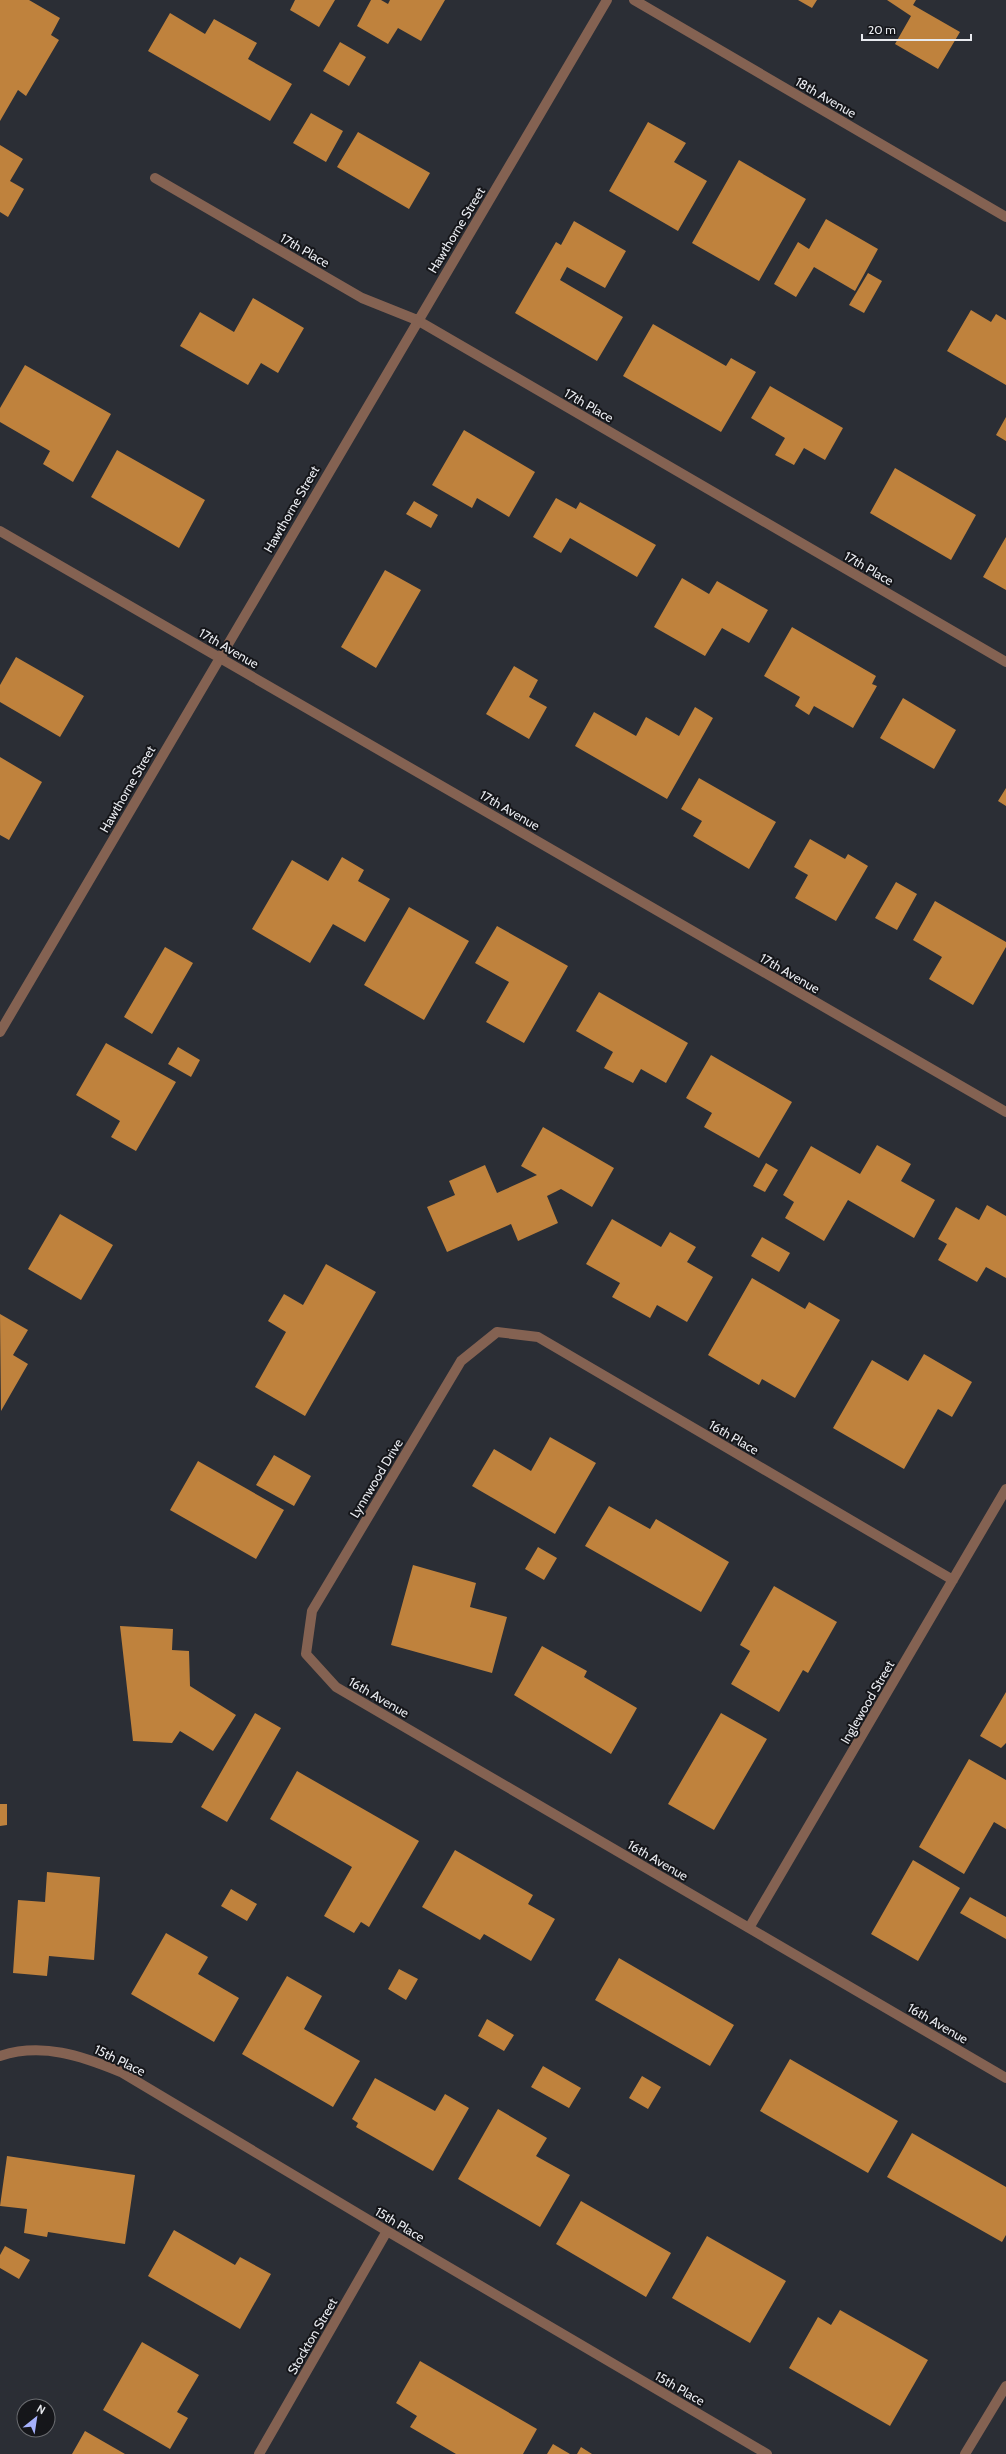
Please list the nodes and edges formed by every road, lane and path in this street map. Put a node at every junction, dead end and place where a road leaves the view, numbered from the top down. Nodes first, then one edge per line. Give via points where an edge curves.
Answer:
1 (607, 0) edge
2 (634, 0) edge
3 (155, 178) dead end
4 (1006, 217) edge
5 (417, 320) junction
6 (0, 531) edge
7 (220, 657) junction
8 (1006, 662) edge
9 (0, 1032) edge
10 (1006, 1112) edge
11 (497, 1332) joint
12 (1006, 1489) edge
13 (953, 1580) junction
14 (306, 1654) joint
15 (749, 1928) junction
16 (5, 2054) edge
17 (1006, 2078) edge
18 (387, 2231) junction
19 (1006, 2386) edge
20 (259, 2454) edge
21 (767, 2454) edge
22 (964, 2454) edge

1 - 5 street, Hawthorne Street
2 - 4 street, 18th Avenue
3 - 5 street, 17th Place via 362,298
5 - 7 street, Hawthorne Street
5 - 8 street, 17th Place
6 - 7 street, 17th Avenue
7 - 9 street, Hawthorne Street
7 - 10 street, 17th Avenue
11 - 13 street, 16th Place via 538,1337
11 - 14 street, Lynnwood Drive via 461,1361 316,1604 312,1611
12 - 13 street, Inglewood Street
13 - 15 street, Inglewood Street
14 - 15 street, 16th Avenue via 336,1687
15 - 17 street, 16th Avenue
16 - 18 street, 15th Place via 44,2050 82,2056 121,2072
18 - 20 street, Stockton Street
18 - 21 street, 15th Place
19 - 22 street

